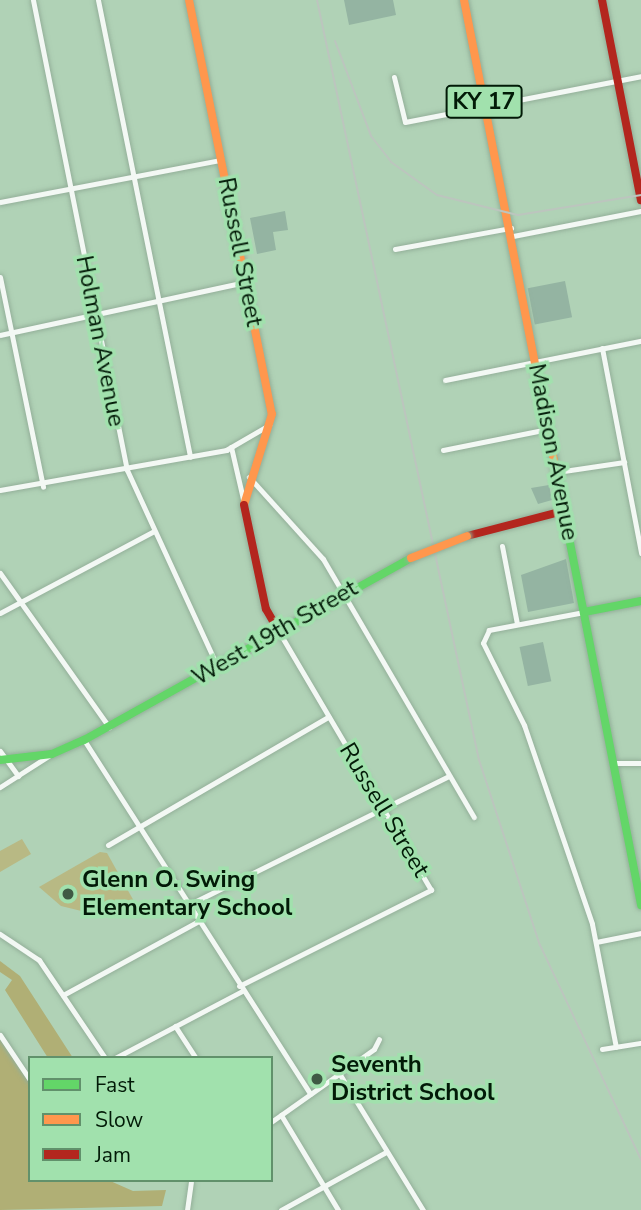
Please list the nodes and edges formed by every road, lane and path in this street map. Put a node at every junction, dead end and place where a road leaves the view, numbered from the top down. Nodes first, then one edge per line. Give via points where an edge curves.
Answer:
1 (33, 0) edge
2 (98, 0) edge
3 (189, 0) edge
4 (464, 0) edge
5 (602, 0) edge
6 (641, 76) edge
7 (394, 77) dead end
8 (618, 81) junction
9 (485, 107) junction
10 (221, 160) junction
11 (133, 176) junction
12 (70, 189) junction
13 (641, 200) edge
14 (0, 202) edge
15 (641, 211) edge
16 (512, 232) junction
17 (395, 249) dead end
18 (0, 277) edge
19 (246, 282) junction
20 (1, 286) edge
21 (157, 299) junction
22 (94, 312) junction
23 (12, 332) junction
24 (0, 335) edge
25 (641, 341) edge
26 (602, 348) junction
27 (535, 362) junction
28 (445, 380) dead end
29 (271, 423) junction
30 (548, 429) junction
31 (231, 447) junction
32 (443, 450) dead end
33 (190, 457) junction
34 (624, 462) junction
35 (127, 470) junction
36 (557, 472) junction
37 (249, 477) junction
38 (43, 487) junction
39 (0, 490) edge
40 (243, 500) junction
41 (564, 511) junction
42 (154, 531) junction
43 (502, 546) dead end
44 (641, 553) edge
45 (0, 573) edge
46 (344, 594) junction
47 (22, 601) junction
48 (641, 601) edge
49 (584, 612) junction
50 (0, 613) edge
51 (517, 624) junction
52 (278, 630) junction
53 (216, 666) junction
54 (328, 718) junction
55 (109, 727) junction
56 (84, 740) junction
57 (0, 751) edge
58 (52, 754) junction
59 (3, 760) edge
60 (614, 763) junction
61 (641, 763) edge
62 (18, 776) junction
63 (449, 776) junction
64 (0, 787) edge
65 (381, 811) junction
66 (474, 817) dead end
67 (140, 826) junction
68 (108, 845) dead end
69 (188, 905) junction
70 (641, 905) edge
71 (197, 922) junction
72 (641, 933) edge
73 (0, 934) edge
74 (596, 942) junction
75 (240, 988) junction
76 (63, 995) junction
77 (175, 1026) junction
78 (0, 1035) edge
79 (379, 1039) dead end
80 (641, 1043) edge
81 (616, 1047) junction
82 (602, 1049) dead end
83 (104, 1056) edge
84 (119, 1056) edge
85 (195, 1056) edge
86 (339, 1073) junction
87 (28, 1077) edge
88 (310, 1094) junction
89 (281, 1115) junction
90 (273, 1121) edge
91 (386, 1152) junction
92 (190, 1182) edge
93 (326, 1189) junction
94 (187, 1210) edge
95 (281, 1210) edge
96 (338, 1210) edge
97 (422, 1210) edge

1 - 12 street, Holman Avenue
2 - 11 street
3 - 10 street, Russell Street
4 - 9 street, Madison Avenue / KY 17
5 - 8 street
6 - 8 street
7 - 9 street via 405,122
8 - 9 street
8 - 13 street
9 - 16 street, Madison Avenue / KY 17
10 - 11 street
10 - 19 street, Russell Street
11 - 12 street
11 - 21 street
12 - 14 street
12 - 22 street, Holman Avenue
15 - 16 street
16 - 17 street
16 - 27 street, Madison Avenue / KY 17
18 - 20 street
19 - 21 street
19 - 29 street, Russell Street
20 - 23 street
21 - 22 street
21 - 33 street
22 - 23 street
22 - 35 street, Holman Avenue
23 - 24 street
23 - 38 street
25 - 26 street
26 - 27 street
26 - 34 street
27 - 28 street
27 - 30 street, Madison Avenue / KY 17
29 - 31 street
29 - 37 street, Russell Street
30 - 32 street
30 - 36 street, Madison Avenue / KY 17
31 - 33 street
31 - 40 street, Russell Street
33 - 35 street
34 - 36 street
34 - 44 street
35 - 38 street
35 - 42 street, Holman Avenue
36 - 41 street, Madison Avenue / KY 17
37 - 40 street, Russell Street
37 - 46 street via 300,526
38 - 39 street
40 - 52 street, Russell Street via 265,609
41 - 46 street, West 19th Street, bridge via 467,536 411,558
41 - 49 street, Madison Avenue / KY 17
42 - 47 street
42 - 53 street, Holman Avenue
43 - 51 street
45 - 47 street
46 - 52 street, West 19th Street
46 - 63 street
47 - 50 street
47 - 55 street
48 - 49 street
49 - 51 street
49 - 60 street, Madison Avenue / KY 17
51 - 74 street via 485,634 489,658 524,725
52 - 53 street, West 19th Street
52 - 54 street, Russell Street
53 - 55 street, West 19th Street
54 - 65 street, Russell Street
54 - 67 street
55 - 56 street, West 19th Street
56 - 58 street, West 19th Street
56 - 67 street
57 - 59 street
58 - 59 street
58 - 62 street, West 19th Street
59 - 62 street
60 - 61 street
60 - 70 street, Madison Avenue / KY 17
62 - 64 street, West 19th Street
63 - 65 street
63 - 66 street
65 - 69 street
65 - 75 street, Russell Street via 431,890
67 - 68 street
67 - 69 street
69 - 71 street
71 - 75 street
71 - 76 street
72 - 74 street
73 - 76 street via 33,954
74 - 81 street
75 - 77 street
75 - 88 street
76 - 83 street
77 - 84 street
77 - 85 street
78 - 87 street
79 - 86 street
80 - 81 street
81 - 82 street
86 - 88 street
86 - 91 street
88 - 89 street
89 - 90 street
89 - 93 street
91 - 93 street
91 - 97 street
92 - 94 street
93 - 95 street
93 - 96 street

